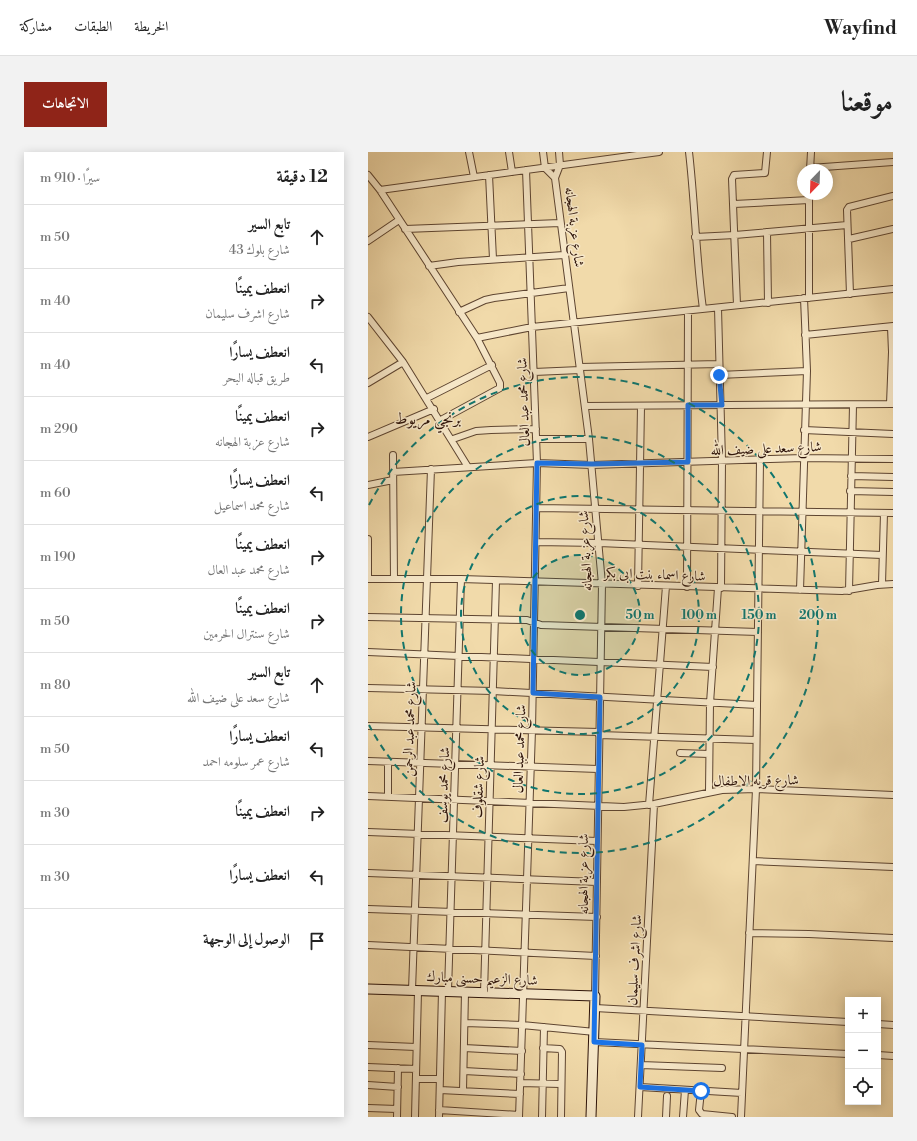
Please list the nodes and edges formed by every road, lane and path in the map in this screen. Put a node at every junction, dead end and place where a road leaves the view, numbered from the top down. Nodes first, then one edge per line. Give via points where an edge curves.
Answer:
1 (469, 152) edge
2 (509, 152) edge
3 (543, 152) edge
4 (559, 152) edge
5 (659, 152) edge
6 (689, 152) edge
7 (767, 152) edge
8 (811, 152) edge
9 (641, 153) edge
10 (615, 155) edge
11 (893, 162) edge
12 (560, 164) junction
13 (810, 164) edge
14 (833, 167) edge
15 (545, 168) junction
16 (526, 170) junction
17 (512, 172) junction
18 (368, 175) edge
19 (489, 175) junction
20 (474, 177) junction
21 (555, 178) junction
22 (380, 190) junction
23 (893, 196) edge
24 (797, 198) edge
25 (809, 200) edge
26 (734, 204) junction
27 (399, 220) junction
28 (560, 223) junction
29 (529, 224) junction
30 (847, 225) junction
31 (492, 226) junction
32 (808, 228) junction
33 (405, 229) junction
34 (893, 229) edge
35 (767, 232) junction
36 (735, 235) junction
37 (695, 237) junction
38 (849, 239) junction
39 (368, 241) edge
40 (564, 255) junction
41 (530, 257) junction
42 (493, 259) junction
43 (428, 266) junction
44 (569, 288) junction
45 (893, 289) edge
46 (531, 292) junction
47 (850, 294) junction
48 (806, 298) junction
49 (768, 303) junction
50 (737, 305) junction
51 (718, 308) junction
52 (703, 309) junction
53 (459, 312) junction
54 (688, 312) junction
55 (368, 317) edge
56 (574, 324) junction
57 (892, 326) edge
58 (532, 327) junction
59 (805, 335) junction
60 (477, 338) junction
61 (893, 352) edge
62 (403, 362) junction
63 (689, 364) junction
64 (719, 364) junction
65 (492, 365) junction
66 (580, 368) junction
67 (806, 371) junction
68 (534, 372) junction
69 (719, 375) junction
70 (368, 383) edge
71 (427, 398) junction
72 (892, 404) edge
73 (688, 405) junction
74 (722, 405) junction
75 (806, 405) junction
76 (853, 405) junction
77 (585, 406) junction
78 (641, 406) junction
79 (434, 409) junction
80 (441, 420) junction
81 (536, 429) junction
82 (804, 430) junction
83 (852, 432) junction
84 (893, 434) edge
85 (368, 437) edge
86 (536, 439) junction
87 (589, 439) junction
88 (453, 440) junction
89 (393, 454) dead end
90 (803, 458) junction
91 (851, 458) junction
92 (893, 459) edge
93 (760, 460) junction
94 (722, 461) junction
95 (688, 462) junction
96 (537, 463) junction
97 (640, 463) junction
98 (592, 464) junction
99 (468, 467) junction
100 (431, 469) junction
101 (393, 472) junction
102 (851, 476) junction
103 (893, 476) edge
104 (393, 480) junction
105 (368, 485) edge
106 (850, 491) junction
107 (893, 492) edge
108 (536, 508) junction
109 (596, 508) junction
110 (639, 509) junction
111 (687, 510) junction
112 (722, 511) junction
113 (760, 511) junction
114 (801, 511) junction
115 (850, 511) junction
116 (884, 513) junction
117 (893, 513) edge
118 (368, 539) edge
119 (536, 542) junction
120 (599, 543) junction
121 (638, 544) junction
122 (687, 546) junction
123 (721, 548) junction
124 (759, 550) junction
125 (801, 552) junction
126 (849, 554) junction
127 (882, 555) junction
128 (368, 578) edge
129 (394, 579) junction
130 (427, 579) junction
131 (461, 580) junction
132 (496, 581) junction
133 (535, 583) junction
134 (602, 584) junction
135 (882, 584) junction
136 (893, 584) edge
137 (638, 586) junction
138 (666, 586) junction
139 (686, 587) junction
140 (719, 588) junction
141 (758, 589) junction
142 (800, 590) junction
143 (849, 591) junction
144 (368, 617) edge
145 (426, 618) junction
146 (460, 619) junction
147 (495, 620) junction
148 (535, 623) junction
149 (601, 627) junction
150 (662, 629) junction
151 (715, 631) junction
152 (758, 632) junction
153 (368, 652) edge
154 (424, 654) junction
155 (459, 656) junction
156 (494, 657) junction
157 (534, 659) junction
158 (600, 661) junction
159 (659, 665) junction
160 (713, 668) junction
161 (368, 688) edge
162 (423, 690) junction
163 (458, 690) junction
164 (493, 691) junction
165 (533, 693) junction
166 (600, 697) junction
167 (657, 701) junction
168 (710, 703) junction
169 (757, 705) junction
170 (368, 726) edge
171 (422, 727) junction
172 (456, 728) junction
173 (492, 729) junction
174 (532, 730) junction
175 (599, 733) junction
176 (653, 738) junction
177 (709, 738) junction
178 (756, 740) junction
179 (680, 754) dead end
180 (709, 754) junction
181 (368, 761) edge
182 (388, 762) junction
183 (420, 763) junction
184 (455, 764) junction
185 (491, 765) junction
186 (531, 766) junction
187 (598, 769) junction
188 (756, 789) junction
189 (709, 792) junction
190 (893, 795) edge
191 (368, 796) edge
192 (388, 797) junction
193 (419, 798) junction
194 (454, 800) junction
195 (490, 801) junction
196 (530, 802) junction
197 (652, 804) junction
198 (597, 806) junction
199 (368, 832) edge
200 (418, 834) junction
201 (453, 836) junction
202 (489, 837) junction
203 (529, 838) junction
204 (597, 841) junction
205 (752, 861) junction
206 (893, 867) edge
207 (368, 874) edge
208 (416, 875) junction
209 (451, 876) junction
210 (487, 878) junction
211 (527, 879) junction
212 (597, 882) junction
213 (368, 909) edge
214 (415, 910) junction
215 (450, 912) junction
216 (486, 913) junction
217 (526, 914) junction
218 (597, 917) junction
219 (749, 933) junction
220 (893, 938) edge
221 (368, 945) edge
222 (414, 947) junction
223 (449, 949) junction
224 (485, 950) junction
225 (525, 952) junction
226 (596, 956) junction
227 (368, 989) edge
228 (415, 990) junction
229 (445, 991) junction
230 (465, 992) junction
231 (484, 992) junction
232 (524, 994) junction
233 (596, 996) junction
234 (595, 1008) junction
235 (644, 1011) junction
236 (746, 1016) junction
237 (845, 1022) edge
238 (465, 1023) junction
239 (881, 1024) edge
240 (522, 1025) junction
241 (893, 1025) edge
242 (544, 1027) junction
243 (595, 1032) junction
244 (594, 1042) junction
245 (368, 1045) edge
246 (642, 1045) junction
247 (416, 1047) junction
248 (464, 1048) junction
249 (543, 1048) junction
250 (522, 1050) junction
251 (744, 1050) junction
252 (845, 1054) edge
253 (881, 1056) edge
254 (893, 1056) edge
255 (641, 1065) junction
256 (368, 1067) edge
257 (398, 1068) junction
258 (722, 1068) dead end
259 (416, 1069) junction
260 (464, 1071) junction
261 (521, 1074) junction
262 (416, 1078) junction
263 (440, 1079) junction
264 (520, 1083) junction
265 (543, 1084) junction
266 (562, 1084) junction
267 (368, 1085) edge
268 (398, 1087) junction
269 (640, 1087) junction
270 (440, 1090) junction
271 (685, 1090) junction
272 (463, 1091) junction
273 (701, 1091) junction
274 (742, 1093) junction
275 (520, 1094) junction
276 (667, 1096) dead end
277 (368, 1108) edge
278 (397, 1109) junction
279 (439, 1114) edge
280 (519, 1116) edge
281 (397, 1117) edge
282 (415, 1117) edge
283 (542, 1117) edge
284 (561, 1117) edge
285 (591, 1117) edge
286 (638, 1117) edge
287 (666, 1117) edge
288 (683, 1117) edge
289 (732, 1117) edge
290 (741, 1117) edge

1 - 20 street
2 - 17 street
3 - 15 street
4 - 12 street
5 - 9 street
6 - 37 street
7 - 26 street via 766,173 733,176
8 - 13 street
9 - 10 street
10 - 12 street
11 - 14 street
12 - 15 street
12 - 21 street
15 - 16 street
15 - 21 street
16 - 17 street
16 - 29 street, شارع محمد عبد العال
17 - 19 street
18 - 22 street
19 - 20 street
19 - 31 street
20 - 22 street
21 - 28 street, شارع عزبة الهجانه
22 - 27 street
23 - 30 street via 849,207 846,215
24 - 26 street
25 - 32 street
26 - 36 street
27 - 33 street
27 - 39 street
28 - 29 street
28 - 40 street, شارع عزبة الهجانه
29 - 31 street
29 - 41 street, شارع محمد عبد العال
30 - 32 street
30 - 38 street
31 - 33 street
31 - 42 street
32 - 35 street
32 - 48 street
33 - 43 street
34 - 38 street
35 - 36 street
35 - 49 street
36 - 37 street
36 - 50 street
37 - 52 street
38 - 47 street
40 - 41 street
40 - 44 street, شارع عزبة الهجانه
41 - 42 street
41 - 46 street, شارع محمد عبد العال
42 - 43 street
43 - 53 street
44 - 46 street
44 - 56 street, شارع عزبة الهجانه
45 - 47 street
46 - 53 street via 485,300
46 - 58 street, شارع محمد عبد العال
47 - 48 street
48 - 49 street
48 - 59 street
49 - 50 street
50 - 51 street
51 - 52 street
51 - 64 street
52 - 54 street
53 - 60 street
54 - 56 street
54 - 63 street
55 - 62 street
56 - 58 street
56 - 66 street, شارع عزبة الهجانه
57 - 59 street
57 - 61 street
58 - 60 street
58 - 68 street, شارع محمد عبد العال
59 - 67 street
60 - 65 street
61 - 72 street
62 - 70 street
62 - 71 street
63 - 64 street
63 - 66 street
63 - 73 street
64 - 69 street
65 - 71 street
65 - 80 street via 500,388
66 - 68 street
66 - 77 street, شارع عزبة الهجانه
67 - 69 street
67 - 75 street
68 - 81 street, شارع محمد عبد العال
69 - 74 street
71 - 79 street
72 - 76 street
73 - 74 street
73 - 78 street
73 - 95 street
74 - 75 street
74 - 94 street
75 - 76 street
75 - 82 street
76 - 83 street
77 - 78 street
77 - 87 street, شارع عزبة الهجانه
78 - 97 street
79 - 80 street
79 - 85 street
80 - 88 street
81 - 86 street, شارع محمد عبد العال
81 - 88 street via 484,430
82 - 83 street
82 - 90 street
83 - 84 street
83 - 91 street
86 - 87 street
86 - 96 street, شارع محمد عبد العال
87 - 98 street, شارع عزبة الهجانه
88 - 99 street
89 - 101 street
90 - 91 street, شارع سعد على ضيف الله
90 - 93 street, شارع سعد على ضيف الله
90 - 114 street
91 - 92 street, شارع سعد على ضيف الله
91 - 102 street
93 - 94 street, شارع سعد على ضيف الله
93 - 113 street
94 - 95 street, شارع سعد على ضيف الله
94 - 112 street
95 - 97 street, شارع سعد على ضيف الله
95 - 111 street
96 - 98 street, شارع سعد على ضيف الله
96 - 99 street, شارع سعد على ضيف الله
96 - 108 street, شارع محمد عبد العال
97 - 98 street, شارع سعد على ضيف الله
97 - 110 street
98 - 109 street, شارع عزبة الهجانه
99 - 100 street, شارع سعد على ضيف الله
100 - 101 street, شارع سعد على ضيف الله
100 - 130 street, شارع محمد عبد الرحمن
101 - 104 street
102 - 103 street
102 - 106 street
104 - 105 street
104 - 129 street
106 - 107 street
106 - 115 street
108 - 109 street
108 - 119 street, شارع محمد عبد العال
109 - 110 street
109 - 120 street, شارع عزبة الهجانه
110 - 111 street
110 - 121 street
111 - 112 street
111 - 122 street
112 - 113 street
112 - 123 street
113 - 114 street
113 - 124 street
114 - 115 street
114 - 125 street
115 - 116 street
115 - 126 street
116 - 117 street
116 - 127 street
118 - 128 street
119 - 120 street
119 - 133 street, شارع محمد عبد العال
120 - 121 street
120 - 134 street, شارع عزبة الهجانه
121 - 122 street
121 - 137 street
122 - 123 street
122 - 139 street
123 - 124 street
123 - 140 street
124 - 125 street
124 - 141 street
125 - 126 street
125 - 142 street
126 - 127 street
126 - 143 street
127 - 135 street
128 - 129 street, شارع اسماء بنت ابى بكر
129 - 130 street, شارع اسماء بنت ابى بكر
130 - 131 street, شارع اسماء بنت ابى بكر
130 - 145 street, شارع محمد عبد الرحمن
131 - 132 street, شارع اسماء بنت ابى بكر
131 - 146 street, شارع محمد يوسف
132 - 133 street, شارع اسماء بنت ابى بكر
132 - 147 street, شارع شقلوف
133 - 134 street, شارع اسماء بنت ابى بكر
133 - 148 street, شارع محمد عبد العال
134 - 137 street, شارع اسماء بنت ابى بكر
134 - 149 street, شارع عزبة الهجانه
135 - 136 street, شارع اسماء بنت ابى بكر
135 - 143 street, شارع اسماء بنت ابى بكر
137 - 138 street, شارع اسماء بنت ابى بكر
138 - 139 street, شارع اسماء بنت ابى بكر
138 - 150 street, شارع اشرف سليمان
139 - 140 street, شارع اسماء بنت ابى بكر
140 - 141 street, شارع اسماء بنت ابى بكر
140 - 151 street
141 - 142 street, شارع اسماء بنت ابى بكر
141 - 152 street
142 - 143 street, شارع اسماء بنت ابى بكر
144 - 145 street
145 - 146 street
145 - 154 street, شارع محمد عبد الرحمن
146 - 147 street
146 - 155 street, شارع محمد يوسف
147 - 148 street via 527,620
147 - 156 street, شارع شقلوف
148 - 149 street
148 - 157 street, شارع محمد عبد العال
149 - 150 street
149 - 158 street, شارع عزبة الهجانه
150 - 151 street
150 - 159 street, شارع اشرف سليمان
151 - 152 street
151 - 160 street
152 - 169 street
153 - 154 street
154 - 155 street
154 - 162 street, شارع محمد عبد الرحمن
155 - 156 street
155 - 163 street, شارع محمد يوسف
156 - 157 street
156 - 164 street, شارع شقلوف
157 - 158 street
157 - 165 street, شارع محمد عبد العال
158 - 159 street
158 - 166 street, شارع عزبة الهجانه
159 - 160 street
159 - 167 street, شارع اشرف سليمان
160 - 168 street
161 - 162 street
162 - 163 street
162 - 171 street, شارع محمد عبد الرحمن
163 - 164 street
163 - 172 street, شارع محمد يوسف
164 - 165 street
164 - 173 street, شارع شقلوف
165 - 166 street
165 - 174 street, شارع محمد عبد العال
166 - 167 street
166 - 175 street, شارع عزبة الهجانه
167 - 168 street
167 - 176 street, شارع اشرف سليمان
168 - 169 street
168 - 177 street
169 - 178 street
170 - 171 street
171 - 172 street
171 - 183 street, شارع محمد عبد الرحمن
172 - 173 street
172 - 184 street, شارع محمد يوسف
173 - 174 street
173 - 185 street, شارع شقلوف
174 - 175 street
174 - 186 street, شارع محمد عبد العال
175 - 176 street
175 - 187 street, شارع عزبة الهجانه
176 - 177 street
176 - 197 street, شارع اشرف سليمان
177 - 178 street
177 - 180 street
178 - 188 street
179 - 180 street
180 - 189 street
181 - 182 street
182 - 183 street
182 - 192 street
183 - 184 street
183 - 193 street, شارع محمد عبد الرحمن
184 - 185 street
184 - 194 street, شارع محمد يوسف
185 - 186 street
185 - 195 street, شارع شقلوف
186 - 187 street
186 - 196 street, شارع محمد عبد العال
187 - 198 street, شارع عزبة الهجانه
188 - 189 street, شارع قريه الاطفال
188 - 190 street, شارع قريه الاطفال
188 - 205 street
189 - 197 street, شارع قريه الاطفال
191 - 192 street, شارع قريه الاطفال
192 - 193 street, شارع قريه الاطفال
193 - 194 street, شارع قريه الاطفال
193 - 200 street, شارع محمد عبد الرحمن
194 - 195 street, شارع قريه الاطفال
194 - 201 street, شارع محمد يوسف
195 - 196 street, شارع قريه الاطفال
195 - 202 street, شارع شقلوف
196 - 198 street, شارع قريه الاطفال
196 - 203 street, شارع محمد عبد العال
197 - 198 street, شارع قريه الاطفال
197 - 235 street, شارع اشرف سليمان
198 - 204 street, شارع عزبة الهجانه
199 - 200 street
200 - 201 street
200 - 208 street, شارع محمد عبد الرحمن
201 - 202 street
201 - 209 street, شارع محمد يوسف
202 - 203 street
202 - 210 street, شارع شقلوف
203 - 204 street
203 - 211 street, شارع محمد عبد العال
204 - 212 street, شارع عزبة الهجانه
205 - 206 street
205 - 219 street
207 - 208 street
208 - 209 street
208 - 214 street, شارع محمد عبد الرحمن
209 - 210 street
209 - 215 street, شارع محمد يوسف
210 - 211 street
210 - 216 street, شارع شقلوف
211 - 212 street
211 - 217 street, شارع محمد عبد العال
212 - 218 street, شارع عزبة الهجانه
213 - 214 street
214 - 215 street
214 - 222 street, شارع محمد عبد الرحمن
215 - 216 street
215 - 223 street, شارع محمد يوسف
216 - 217 street
216 - 224 street, شارع شقلوف
217 - 218 street
217 - 225 street, شارع محمد عبد العال
218 - 226 street, شارع عزبة الهجانه
219 - 220 street
219 - 236 street
221 - 222 street
222 - 223 street
222 - 228 street, شارع محمد عبد الرحمن
223 - 224 street
223 - 229 street, شارع محمد يوسف
224 - 225 street
224 - 231 street, شارع شقلوف
225 - 226 street
225 - 232 street, شارع محمد عبد العال
226 - 233 street, شارع عزبة الهجانه
227 - 228 street, شارع الزعيم حسنى مبارك
228 - 229 street, شارع الزعيم حسنى مبارك
228 - 247 street, شارع محمد عبد الرحمن
229 - 230 street, شارع الزعيم حسنى مبارك
229 - 263 street, شارع محمد يوسف
230 - 231 street, شارع الزعيم حسنى مبارك
230 - 238 street
231 - 232 street, شارع الزعيم حسنى مبارك
232 - 233 street, شارع الزعيم حسنى مبارك
232 - 240 street, شارع محمد عبد العال
233 - 234 street, شارع عزبة الهجانه
234 - 235 street
234 - 243 street, شارع عزبة الهجانه
235 - 236 street
235 - 246 street, شارع اشرف سليمان
236 - 237 street
236 - 251 street
238 - 240 street
238 - 248 street
239 - 241 street
240 - 242 street
240 - 250 street, شارع محمد عبد العال
242 - 243 street
242 - 249 street
243 - 244 street, شارع عزبة الهجانه
244 - 246 street
244 - 285 street, شارع عزبة الهجانه
245 - 247 street
246 - 251 street
246 - 255 street, شارع اشرف سليمان
247 - 259 street, شارع محمد عبد الرحمن
248 - 250 street
248 - 260 street
249 - 265 street
249 - 266 street via 560,1049 562,1052
250 - 261 street, شارع محمد عبد العال
251 - 252 street
251 - 274 street
253 - 254 street
255 - 258 street
255 - 269 street, شارع اشرف سليمان
256 - 257 street
257 - 259 street
257 - 268 street
259 - 262 street, شارع محمد عبد الرحمن
260 - 261 street
260 - 272 street
261 - 264 street, شارع محمد عبد العال
262 - 263 street
262 - 282 street, شارع محمد عبد الرحمن
263 - 270 street, شارع محمد يوسف
264 - 265 street
264 - 275 street, شارع محمد عبد العال
265 - 266 street
265 - 283 street
266 - 284 street
267 - 268 street
268 - 278 street
269 - 271 street
269 - 286 street, شارع اشرف سليمان
270 - 272 street
270 - 279 street, شارع محمد يوسف
271 - 273 street
271 - 288 street
272 - 275 street
273 - 274 street
273 - 289 street via 699,1110 702,1114
274 - 290 street
275 - 280 street, شارع محمد عبد العال
276 - 287 street
277 - 278 street
278 - 281 street
279 - 280 street

